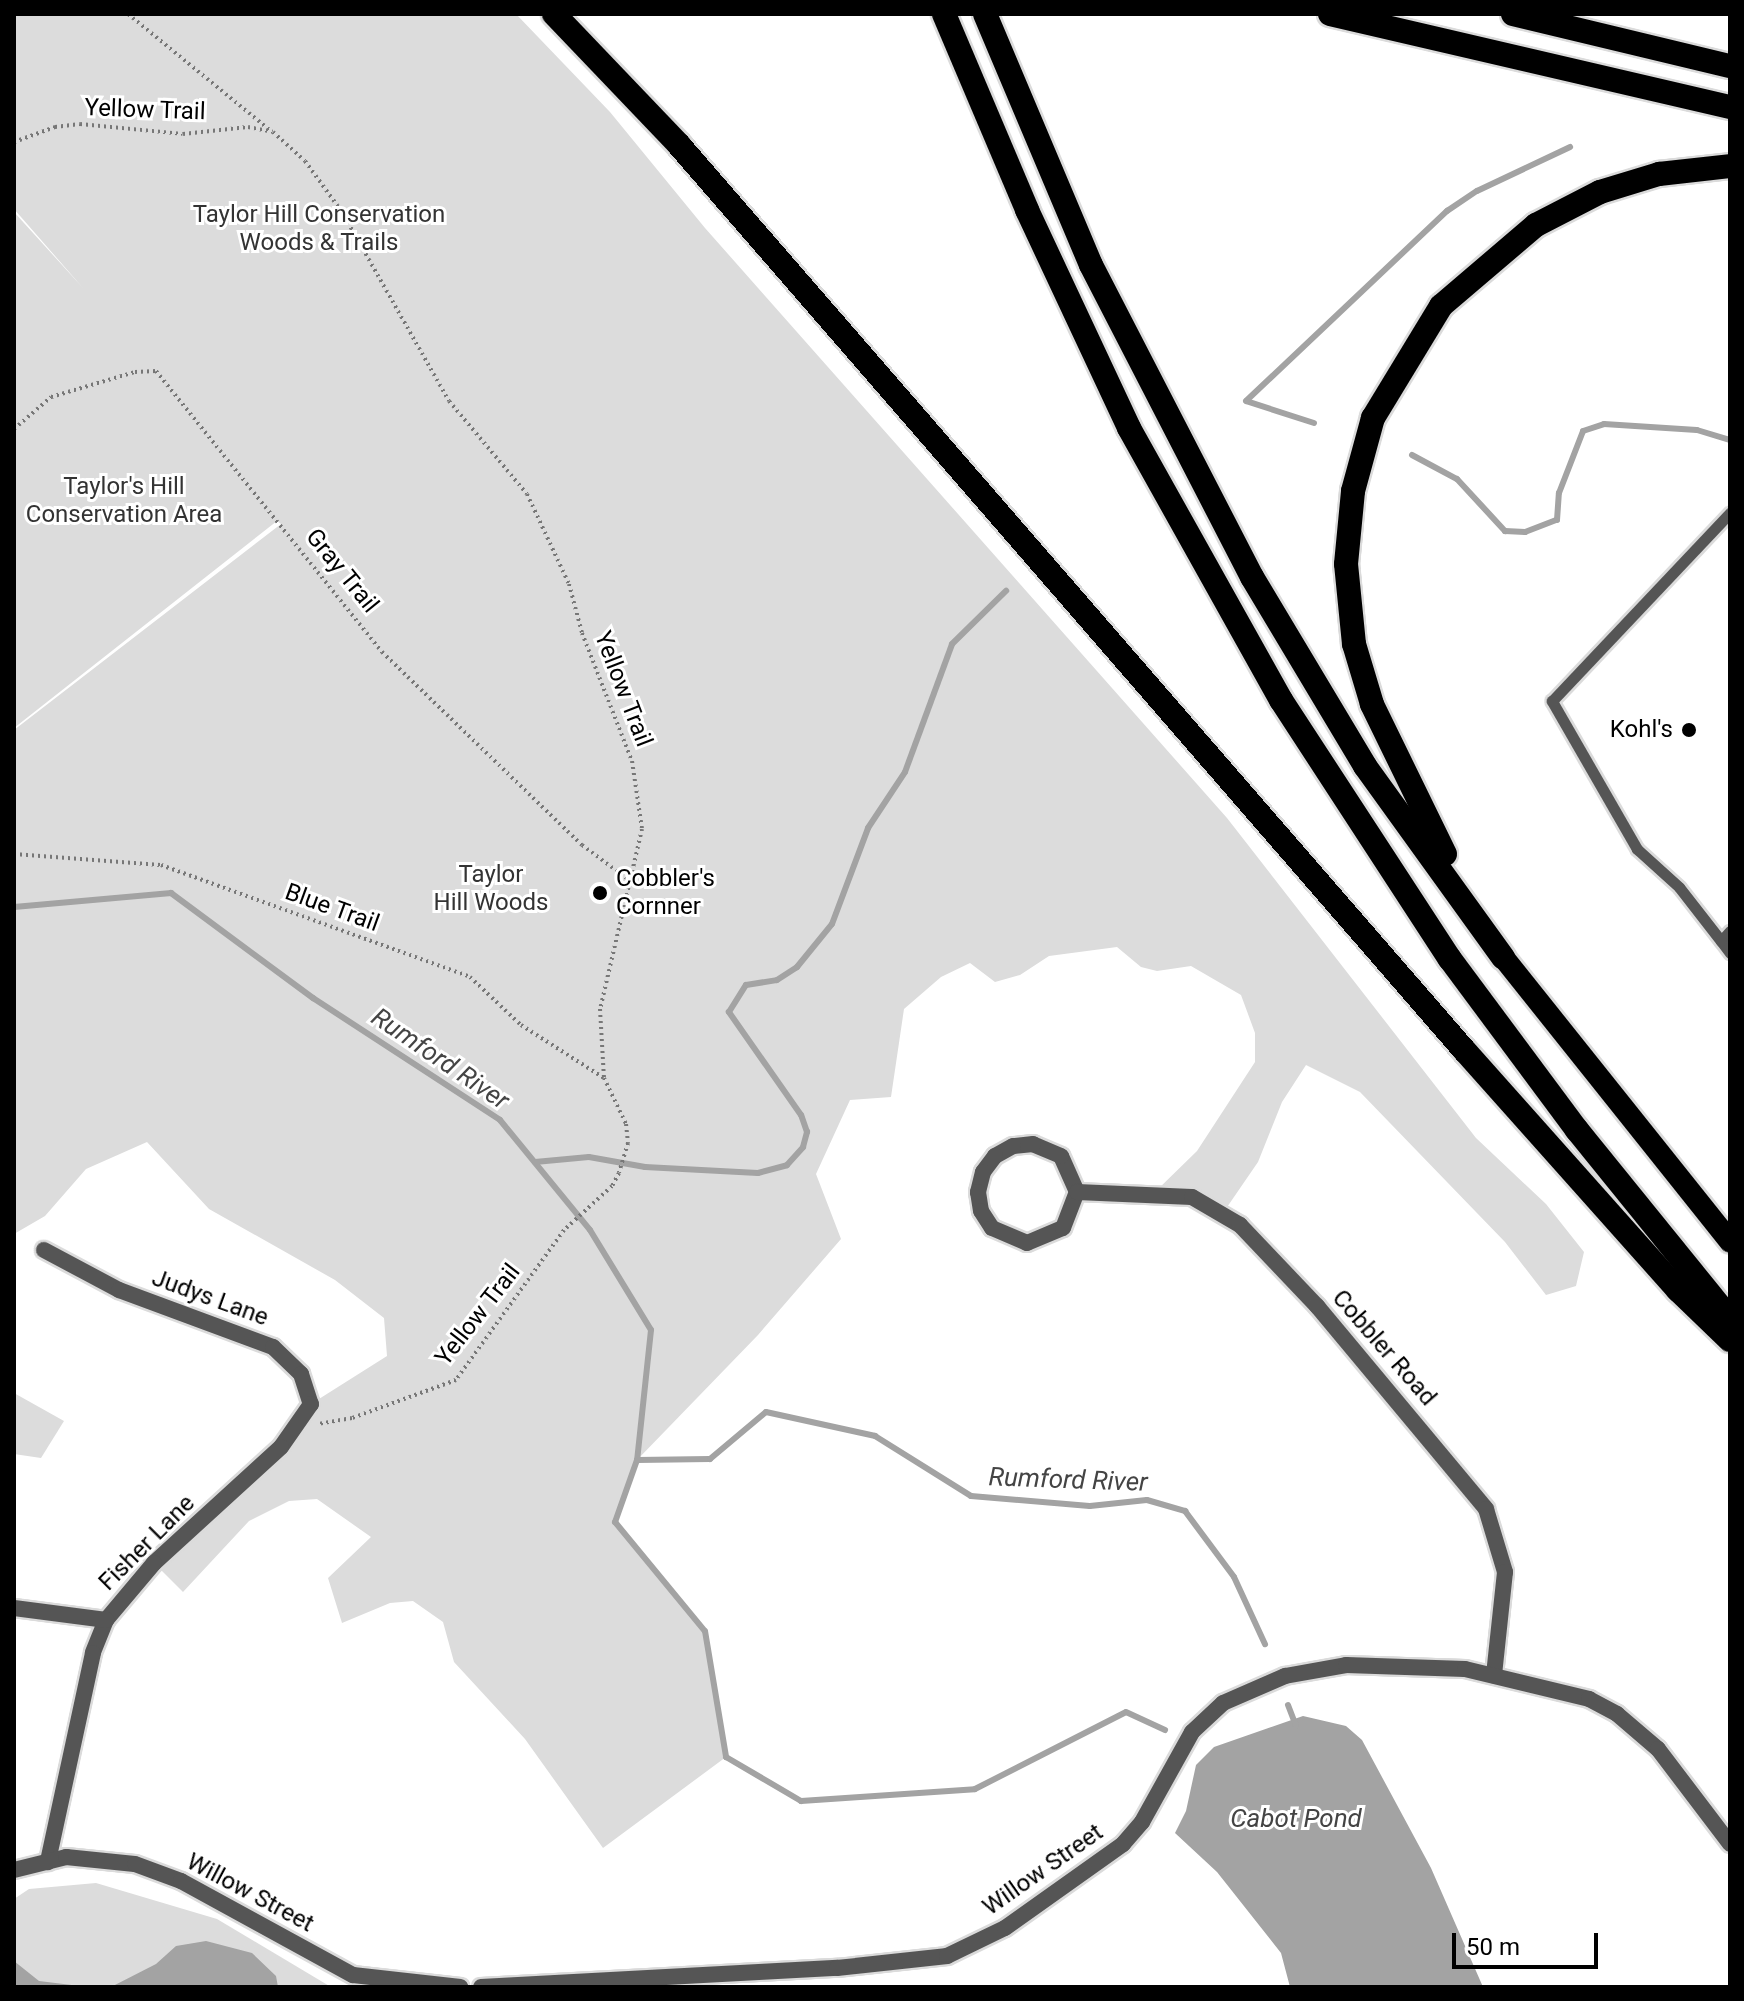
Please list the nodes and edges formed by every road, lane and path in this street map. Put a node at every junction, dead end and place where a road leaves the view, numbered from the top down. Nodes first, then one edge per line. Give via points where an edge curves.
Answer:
1 (128, 14) edge
2 (554, 14) edge
3 (944, 14) edge
4 (985, 14) edge
5 (1330, 14) edge
6 (1513, 14) edge
7 (1730, 66) edge
8 (1730, 107) edge
9 (273, 132) junction
10 (14, 142) edge
11 (1730, 166) edge
12 (14, 429) edge
13 (1730, 513) edge
14 (14, 854) edge
15 (633, 883) junction
16 (1730, 931) edge
17 (1721, 941) junction
18 (1730, 953) edge
19 (1503, 957) junction
20 (604, 1078) junction
21 (1077, 1192) junction
22 (1730, 1241) edge
23 (44, 1250) dead end
24 (1730, 1319) edge
25 (1730, 1340) edge
26 (298, 1427) junction
27 (14, 1608) edge
28 (106, 1620) junction
29 (1494, 1675) junction
30 (1730, 1844) edge
31 (48, 1862) junction
32 (14, 1870) edge
33 (460, 1987) edge
34 (481, 1987) edge

1 - 9 path
2 - 25 highway via 679,145 1465,1051 1678,1290
3 - 24 highway via 1027,210 1129,428 1281,700 1450,959 1577,1130
4 - 19 highway via 1091,265 1252,577 1365,766
5 - 8 highway
6 - 7 highway
9 - 10 path, Yellow Trail via 248,127 183,134 80,124
9 - 15 path, Yellow Trail via 305,161 342,212 449,401 527,494 569,584 582,633 632,761 642,829
11 - 19 highway via 1644,178 1600,192 1536,225 1441,306 1373,418 1353,491 1346,564 1354,644 1372,704 1424,816
12 - 15 path, Gray Trail via 51,397 135,372 156,371 382,652 582,845
13 - 17 lane via 1552,701 1630,839 1679,887
14 - 20 path, Blue Trail via 161,865 470,977 521,1025 565,1058
15 - 20 path, Yellow Trail via 600,1009
16 - 17 lane
17 - 18 lane
19 - 22 highway
20 - 26 path, Yellow Trail via 626,1124 619,1173 564,1230 456,1380 352,1418
21 - 21 street via 1061,1156 1033,1144 1013,1146 995,1156 983,1172 978,1192 992,1228 1007,1239 1027,1243 1063,1228
21 - 29 street, Cobbler Road via 1192,1197 1240,1225 1317,1306 1486,1509 1505,1572
23 - 26 street, Judys Lane via 119,1290 273,1347 290,1361 306,1387 311,1404
26 - 28 street, Fisher Lane via 154,1563
27 - 28 street
28 - 31 street, Fisher Lane via 93,1653
29 - 30 street, Willow Street via 1554,1687 1617,1714 1679,1771
29 - 34 street, Willow Street via 1381,1662 1311,1669 1241,1692 1192,1732 1142,1822 1123,1844 1005,1928 947,1956 880,1965
31 - 32 street, Willow Street
31 - 33 street, Willow Street via 66,1857 135,1864 181,1881 353,1975

